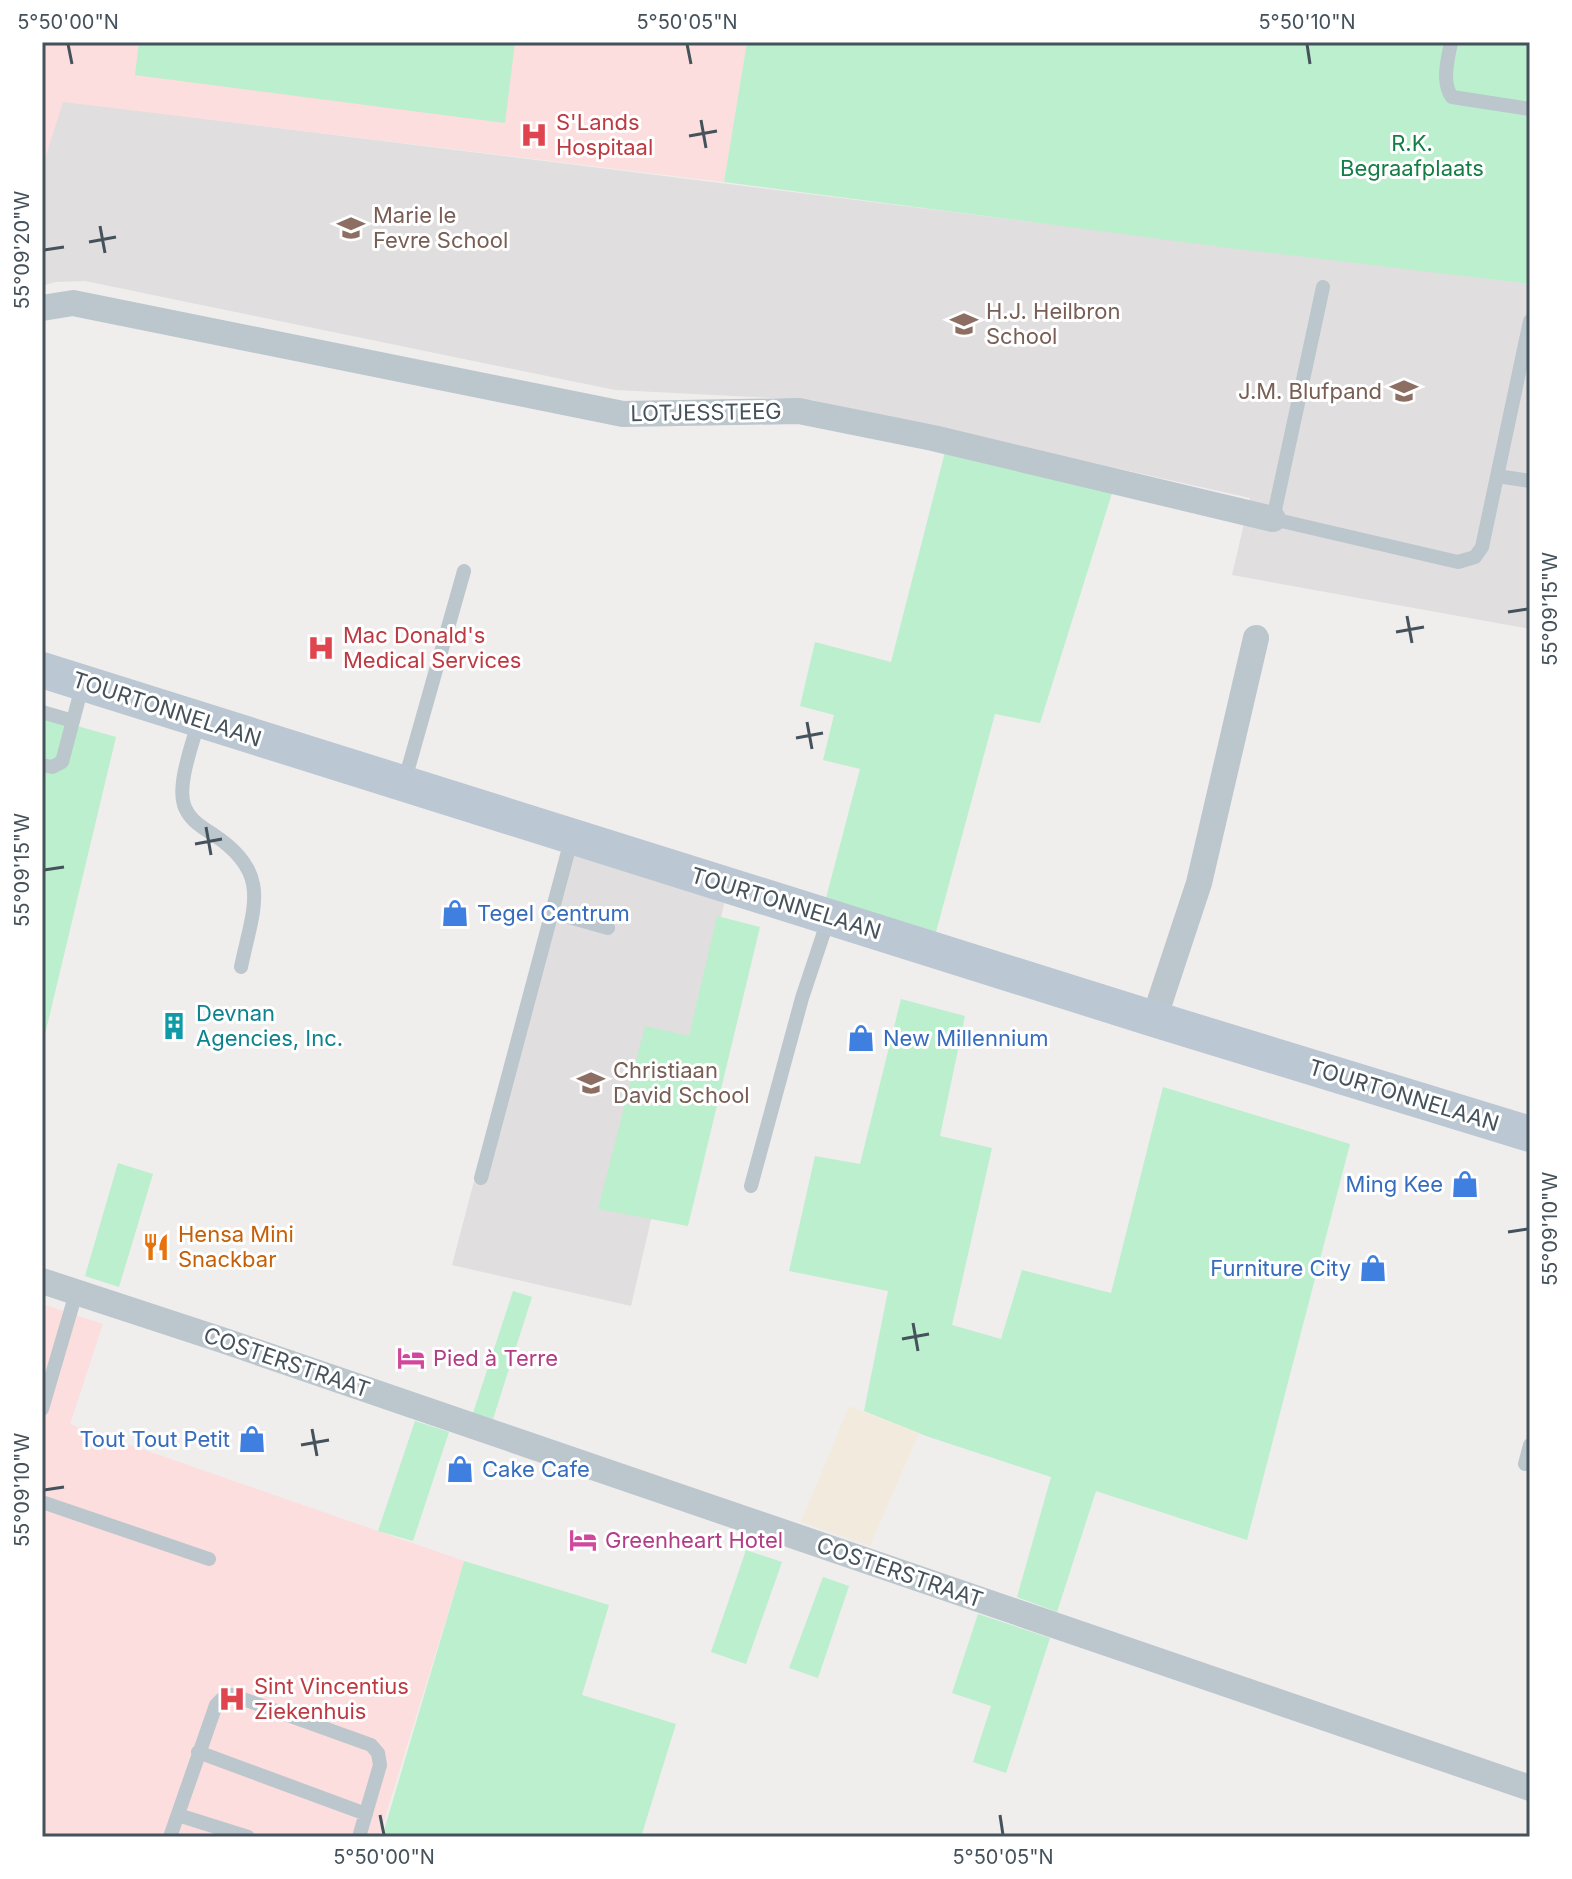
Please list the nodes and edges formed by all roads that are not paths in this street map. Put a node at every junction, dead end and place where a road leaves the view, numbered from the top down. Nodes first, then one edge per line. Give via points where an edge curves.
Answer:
1 (1451, 42) edge
2 (1530, 109) edge
3 (1323, 287) dead end
4 (42, 308) edge
5 (1530, 321) edge
6 (1497, 476) junction
7 (1530, 481) edge
8 (1273, 519) junction
9 (464, 571) dead end
10 (1256, 638) dead end
11 (42, 670) edge
12 (83, 683) junction
13 (42, 712) edge
14 (199, 719) junction
15 (73, 721) junction
16 (42, 765) edge
17 (404, 784) junction
18 (572, 836) junction
19 (551, 912) junction
20 (830, 917) junction
21 (608, 928) dead end
22 (241, 967) dead end
23 (1154, 1019) junction
24 (1530, 1134) edge
25 (481, 1178) dead end
26 (751, 1186) dead end
27 (42, 1281) edge
28 (76, 1293) junction
29 (42, 1409) edge
30 (1530, 1445) edge
31 (1525, 1464) dead end
32 (42, 1502) edge
33 (209, 1559) dead end
34 (198, 1752) junction
35 (1530, 1788) edge
36 (366, 1814) junction
37 (178, 1815) junction
38 (170, 1837) edge
39 (248, 1837) edge
40 (359, 1837) edge

1 - 2 lane via 1446,79 1452,97
3 - 8 lane
4 - 8 street, LOTJESSTEEG via 73,303 623,414 799,411
5 - 6 lane
6 - 7 lane
6 - 8 lane via 1482,547 1475,557 1458,562
9 - 17 lane
10 - 23 street via 1199,883
11 - 12 street, TOURTONNELAAN
12 - 14 street, TOURTONNELAAN
12 - 15 lane
13 - 15 lane
14 - 17 street, TOURTONNELAAN
14 - 22 lane via 182,786 184,805 194,822 244,858 254,881
15 - 16 lane via 59,765
17 - 18 street, TOURTONNELAAN
18 - 19 lane
18 - 20 street, TOURTONNELAAN
19 - 21 lane
19 - 25 lane
20 - 23 street, TOURTONNELAAN
20 - 26 lane via 802,998
23 - 24 street, TOURTONNELAAN
27 - 28 street, COSTERSTRAAT
28 - 29 lane
28 - 35 street, COSTERSTRAAT
30 - 31 lane
32 - 33 lane
34 - 36 lane
34 - 36 lane via 216,1705 232,1695 371,1745 380,1765
34 - 37 lane
36 - 40 lane
37 - 38 lane
37 - 39 lane

